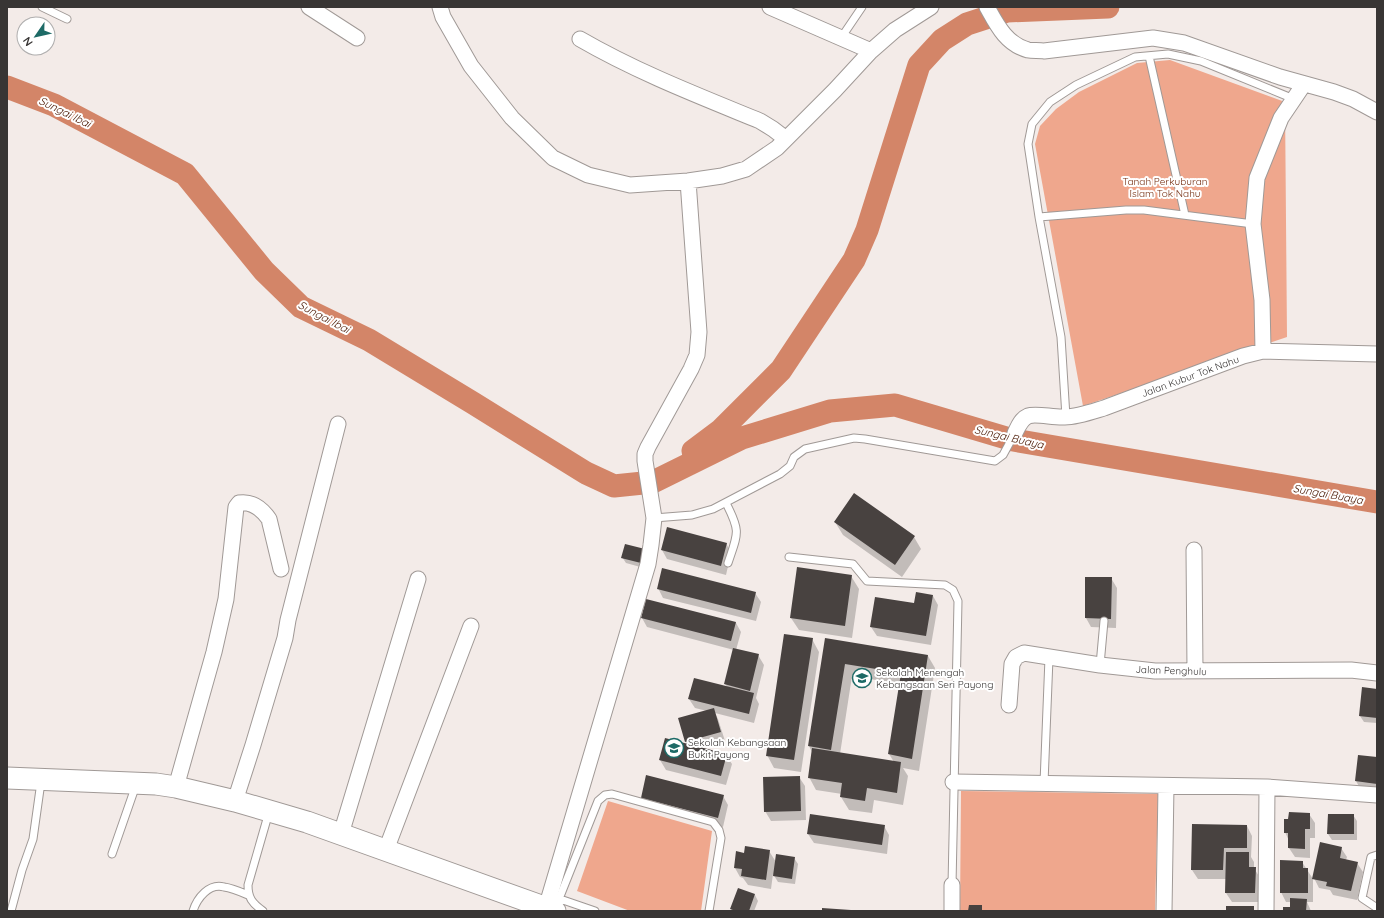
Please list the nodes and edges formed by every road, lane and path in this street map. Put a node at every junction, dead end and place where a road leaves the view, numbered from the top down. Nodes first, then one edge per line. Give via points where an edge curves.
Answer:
1 (42, 7) edge
2 (309, 7) edge
3 (440, 7) edge
4 (770, 7) edge
5 (862, 7) edge
6 (931, 7) edge
7 (987, 7) edge
8 (67, 19) dead end
9 (357, 38) dead end
10 (841, 38) junction
11 (580, 40) dead end
12 (871, 51) junction
13 (1149, 56) junction
14 (1304, 84) junction
15 (1294, 99) junction
16 (1377, 112) edge
17 (786, 139) junction
18 (688, 181) junction
19 (1185, 215) junction
20 (1039, 217) junction
21 (1253, 224) junction
22 (1263, 351) junction
23 (1377, 354) edge
24 (1066, 418) junction
25 (338, 424) dead end
26 (1015, 433) joint
27 (726, 503) junction
28 (653, 512) junction
29 (1194, 550) dead end
30 (789, 557) dead end
31 (728, 563) dead end
32 (280, 569) dead end
33 (418, 579) dead end
34 (1104, 621) dead end
35 (471, 626) dead end
36 (1049, 658) junction
37 (1100, 666) junction
38 (1195, 671) junction
39 (1377, 672) edge
40 (1009, 706) dead end
41 (7, 778) edge
42 (41, 779) junction
43 (953, 782) junction
44 (137, 783) junction
45 (1044, 784) junction
46 (1166, 786) junction
47 (176, 787) junction
48 (1267, 787) junction
49 (1377, 795) edge
50 (234, 801) junction
51 (269, 812) junction
52 (341, 834) junction
53 (386, 850) junction
54 (112, 854) dead end
55 (1377, 855) edge
56 (952, 885) joint
57 (248, 895) junction
58 (554, 907) edge
59 (1377, 908) edge
60 (11, 911) edge
61 (193, 911) edge
62 (263, 911) edge
63 (595, 911) edge
64 (709, 911) edge
65 (952, 911) edge
66 (1164, 911) edge
67 (1266, 911) edge

1 - 8 lane
2 - 9 street
3 - 18 street via 470,66 512,118 553,158 588,175 630,185
4 - 10 street
5 - 10 lane
6 - 12 street via 894,30
7 - 14 street via 1002,33 1028,50 1044,51 1153,38 1184,44
10 - 12 street
11 - 17 street via 668,83 760,121
12 - 17 street
13 - 15 lane via 1168,54 1201,61
13 - 19 lane
13 - 20 lane via 1135,57 1076,84 1050,102 1032,124 1028,144
14 - 15 street
14 - 16 street via 1334,92
15 - 21 street via 1281,118 1257,178
17 - 18 street via 746,169
18 - 28 street via 699,332 697,355 645,454
19 - 20 lane via 1126,210
19 - 21 lane
20 - 24 lane via 1061,337
21 - 22 street via 1262,300
22 - 23 street, Jalan Kubur Tok Nahu
22 - 24 street, Jalan Kubur Tok Nahu via 1243,356 1104,408
24 - 26 street, Jalan Kubur Tok Nahu via 1027,416
25 - 50 street via 285,638
26 - 27 lane via 1003,455 995,461 854,438 805,449 794,457 790,466 780,474
27 - 28 lane via 692,515
27 - 31 lane via 737,530
28 - 58 street via 648,564
29 - 38 street
30 - 43 lane via 853,564 867,581 945,585 953,590 958,601
32 - 47 street via 269,519 256,506 245,502 239,503 236,507 226,600
33 - 52 street
34 - 37 lane
35 - 53 street
36 - 37 street, Jalan Penghulu
36 - 40 street, Jalan Penghulu via 1024,653 1016,657 1012,664
36 - 45 lane
37 - 38 street, Jalan Penghulu via 1155,672
38 - 39 street, Jalan Penghulu
41 - 42 main road
42 - 44 main road
42 - 60 lane via 33,839
43 - 45 street
43 - 56 lane
44 - 47 main road
44 - 54 lane
45 - 46 street
46 - 48 street
46 - 66 street
47 - 50 main road
48 - 49 street
48 - 67 street
50 - 51 main road
51 - 52 main road
51 - 57 lane via 252,869
52 - 53 main road
53 - 58 main road
55 - 59 lane via 1371,857 1362,898
56 - 65 street
57 - 61 lane via 217,886 199,898
57 - 62 lane
58 - 63 lane
58 - 64 lane via 598,801 604,795 612,794 713,822 721,838

